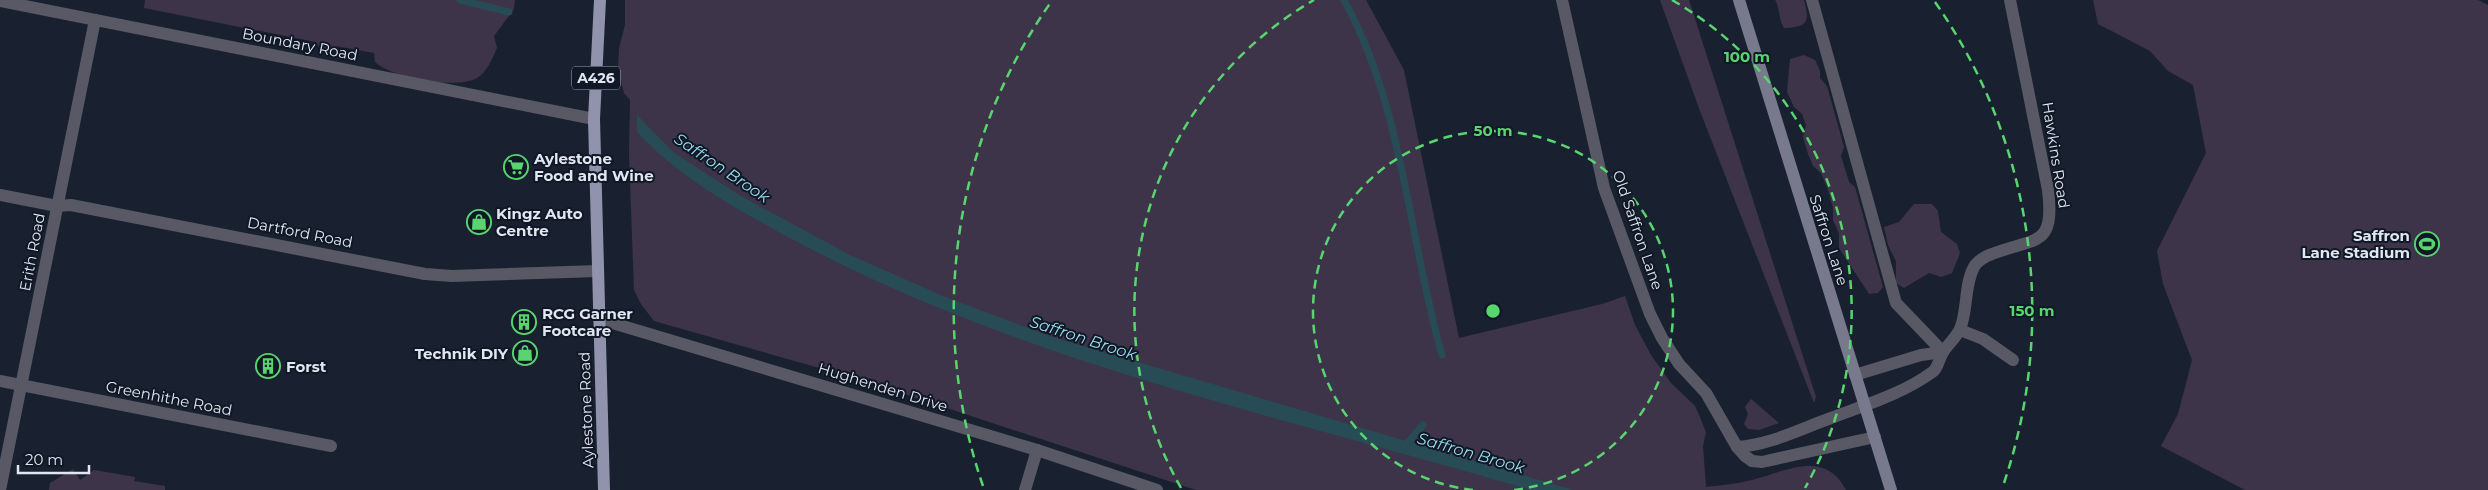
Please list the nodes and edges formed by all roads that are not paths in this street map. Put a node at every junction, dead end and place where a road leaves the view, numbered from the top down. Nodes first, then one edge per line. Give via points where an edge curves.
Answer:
1 (600, 0) edge
2 (1562, 0) edge
3 (1738, 0) edge
4 (1812, 0) edge
5 (2010, 0) edge
6 (0, 1) edge
7 (95, 20) junction
8 (594, 119) junction
9 (0, 195) edge
10 (58, 206) junction
11 (597, 271) junction
12 (599, 319) junction
13 (1960, 330) junction
14 (1944, 352) junction
15 (2013, 360) dead end
16 (1855, 375) junction
17 (0, 381) edge
18 (21, 386) junction
19 (1865, 405) junction
20 (1875, 437) junction
21 (332, 446) dead end
22 (1737, 447) junction
23 (1038, 450) junction
24 (0, 490) edge
25 (604, 490) edge
26 (1025, 490) edge
27 (1157, 490) edge
28 (1891, 490) edge

1 - 8 main road, Aylestone Road / A426
2 - 22 street, Old Saffron Lane via 1602,180 1641,290 1662,338 1679,364 1706,393
3 - 16 main road, Saffron Lane
4 - 14 street via 1896,302
5 - 13 street, Hawkins Road via 2037,127 2051,214 2043,236 2029,244 1987,256 1974,266
6 - 7 street, Boundary Road
7 - 8 street, Boundary Road
7 - 10 street, Erith Road
8 - 11 main road, Aylestone Road / A426
9 - 10 street, Dartford Road
10 - 11 street, Dartford Road via 71,205 425,274
10 - 18 street, Erith Road
11 - 12 main road, Aylestone Road / A426
12 - 23 street, Hughenden Drive
12 - 25 main road, Aylestone Road / A426
13 - 14 street, Hawkins Road
13 - 15 street via 1983,339
14 - 16 street via 1921,355
14 - 19 street, Hawkins Road via 1933,372
16 - 19 main road, Saffron Lane
17 - 18 street, Greenhithe Road
18 - 21 street, Greenhithe Road
18 - 24 street, Erith Road
19 - 20 main road, Saffron Lane
19 - 22 street via 1762,444
20 - 22 street, Old Saffron Lane via 1762,462 1752,461
20 - 28 main road, Saffron Lane
23 - 26 street
23 - 27 street, Hughenden Drive

